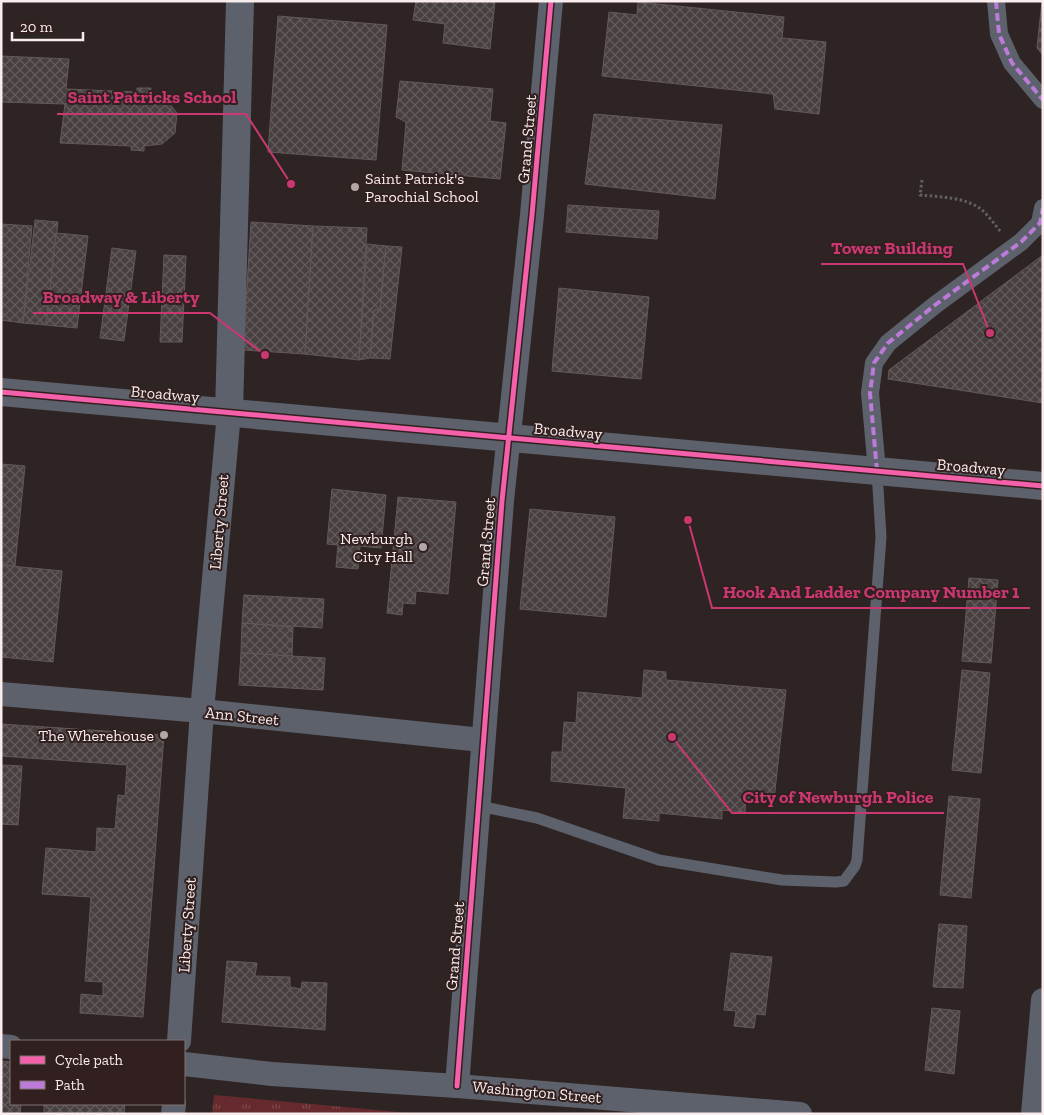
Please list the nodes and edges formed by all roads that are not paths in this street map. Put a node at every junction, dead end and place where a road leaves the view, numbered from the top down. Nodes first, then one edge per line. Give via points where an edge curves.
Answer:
1 (240, 1) edge
2 (551, 1) edge
3 (996, 1) edge
4 (1043, 100) edge
5 (1043, 208) edge
6 (1, 392) edge
7 (229, 413) junction
8 (508, 439) junction
9 (877, 471) junction
10 (1043, 486) edge
11 (1, 694) edge
12 (202, 711) junction
13 (482, 740) junction
14 (479, 806) junction
15 (1043, 1000) edge
16 (179, 1040) edge
17 (185, 1064) edge
18 (457, 1086) junction
19 (800, 1114) edge
20 (1033, 1114) edge

1 - 7 street, Liberty Street
2 - 8 street, Grand Street
3 - 4 street via 999,34 1012,63
5 - 9 street via 1040,223 1014,247 888,343 874,363 870,393
6 - 7 street, Broadway
7 - 8 street, Broadway
7 - 12 street, Liberty Street
8 - 9 street, Broadway
8 - 13 street, Grand Street
9 - 10 street, Broadway
9 - 14 lane via 881,537 857,860 844,881 782,880 659,860 537,818
11 - 12 street, Ann Street
12 - 13 street, Ann Street
12 - 16 street, Liberty Street
13 - 14 street, Grand Street
14 - 18 street, Grand Street
15 - 20 street
17 - 18 street, Washington Street via 272,1074
18 - 19 street, Washington Street

